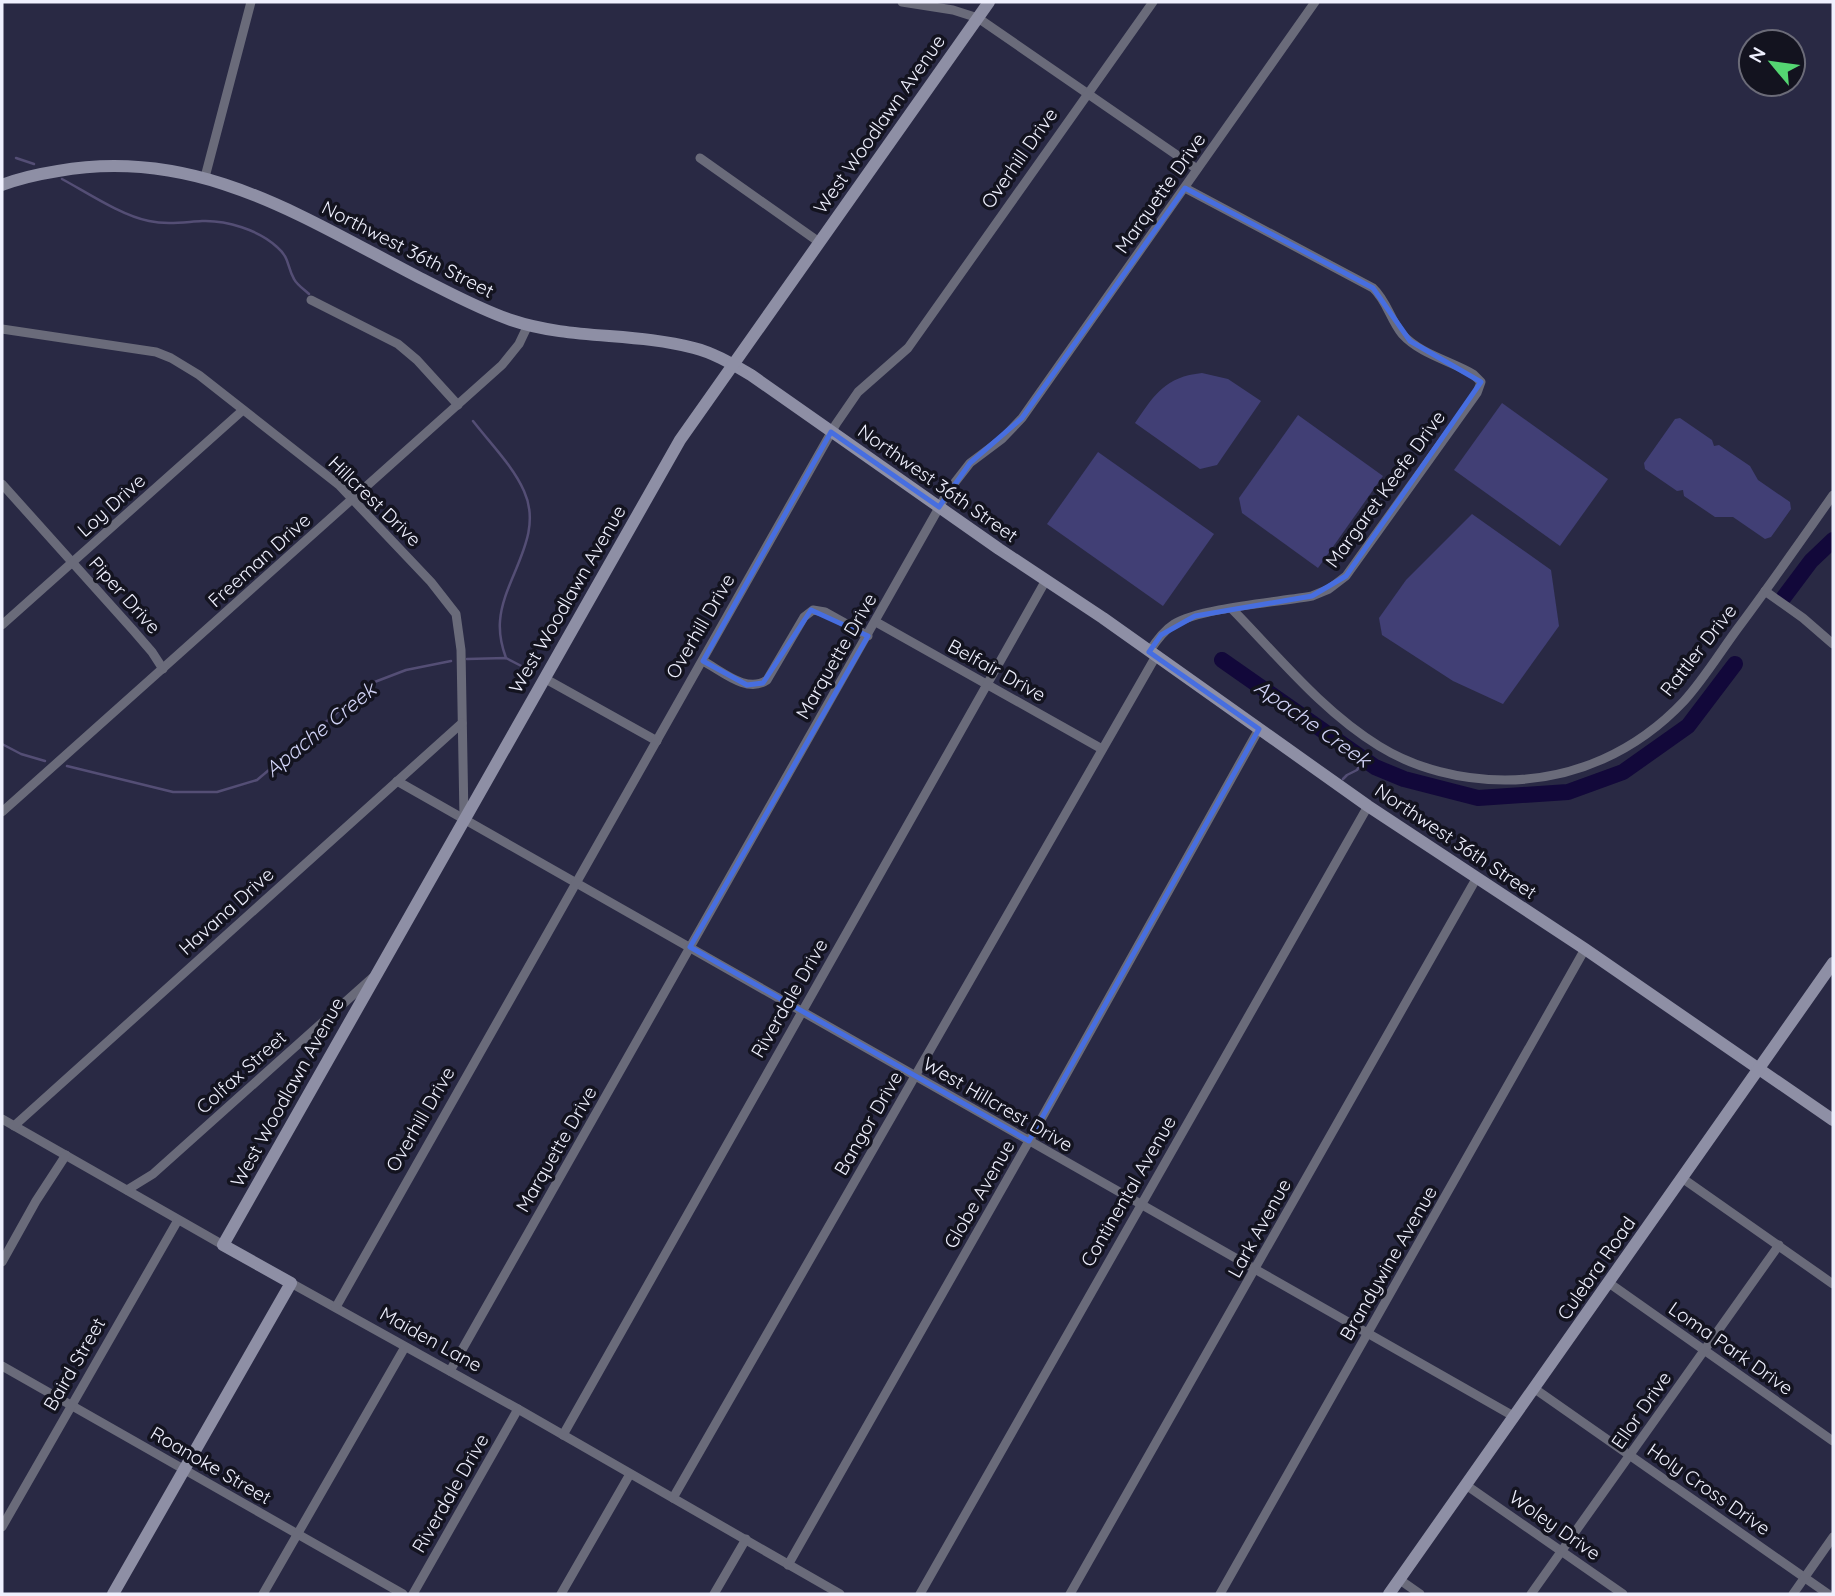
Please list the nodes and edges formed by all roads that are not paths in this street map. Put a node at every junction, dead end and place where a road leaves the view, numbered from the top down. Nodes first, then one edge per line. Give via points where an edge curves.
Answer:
1 (251, 2) edge
2 (902, 2) edge
3 (989, 2) edge
4 (1153, 2) edge
5 (1315, 2) edge
6 (978, 18) junction
7 (1089, 93) junction
8 (700, 158) dead end
9 (1197, 169) junction
10 (205, 177) junction
11 (2, 184) edge
12 (1185, 188) junction
13 (819, 242) junction
14 (311, 300) dead end
15 (528, 325) junction
16 (2, 329) edge
17 (732, 365) junction
18 (458, 405) junction
19 (243, 410) junction
20 (831, 432) junction
21 (2, 484) edge
22 (1833, 495) edge
23 (354, 500) junction
24 (939, 507) junction
25 (73, 563) junction
26 (1046, 580) junction
27 (1765, 591) junction
28 (1232, 609) junction
29 (876, 622) junction
30 (2, 625) edge
31 (868, 636) junction
32 (1833, 644) edge
33 (1152, 654) junction
34 (704, 660) junction
35 (163, 669) junction
36 (544, 678) junction
37 (989, 685) junction
38 (462, 723) junction
39 (1259, 729) junction
40 (657, 741) junction
41 (1102, 750) junction
42 (397, 782) junction
43 (1368, 806) junction
44 (2, 812) edge
45 (464, 818) junction
46 (1476, 879) junction
47 (576, 883) junction
48 (690, 947) junction
49 (1585, 949) junction
50 (1833, 963) edge
51 (376, 974) junction
52 (801, 1012) junction
53 (1759, 1069) junction
54 (915, 1077) junction
55 (2, 1119) edge
56 (1833, 1119) edge
57 (14, 1126) junction
58 (1029, 1142) junction
59 (65, 1155) junction
60 (1682, 1178) junction
61 (127, 1190) junction
62 (1141, 1205) junction
63 (178, 1220) junction
64 (223, 1245) junction
65 (1779, 1245) junction
66 (2, 1262) edge
67 (1255, 1269) junction
68 (291, 1283) junction
69 (1609, 1283) junction
70 (1833, 1284) edge
71 (335, 1307) junction
72 (1369, 1332) junction
73 (405, 1347) junction
74 (1703, 1350) junction
75 (2, 1366) edge
76 (450, 1371) junction
77 (1535, 1389) junction
78 (71, 1405) junction
79 (518, 1409) junction
80 (1516, 1416) junction
81 (563, 1435) junction
82 (1833, 1441) edge
83 (1630, 1455) junction
84 (185, 1470) junction
85 (630, 1474) junction
86 (1466, 1485) junction
87 (673, 1498) junction
88 (2, 1527) edge
89 (298, 1534) junction
90 (1833, 1536) edge
91 (746, 1539) junction
92 (1562, 1551) junction
93 (788, 1565) junction
94 (1804, 1578) junction
95 (1400, 1580) junction
96 (113, 1594) edge
97 (263, 1594) edge
98 (403, 1594) edge
99 (413, 1594) edge
100 (561, 1594) edge
101 (714, 1594) edge
102 (840, 1594) edge
103 (920, 1594) edge
104 (1070, 1594) edge
105 (1220, 1594) edge
106 (1390, 1594) edge
107 (1420, 1594) edge
108 (1531, 1594) edge
109 (1623, 1594) edge
110 (1793, 1594) edge
111 (1828, 1594) edge

1 - 10 street
2 - 6 street
3 - 6 main road, West Woodlawn Avenue
4 - 7 street, Overhill Drive
5 - 9 street, Marquette Drive
6 - 7 street
6 - 13 main road, West Woodlawn Avenue
7 - 9 street
7 - 20 street, Overhill Drive via 908,348 858,392
8 - 13 street
9 - 12 street, Marquette Drive
10 - 11 main road, Northwest 36th Street via 150,167 99,166
10 - 15 main road, Northwest 36th Street via 257,195 473,305
12 - 24 street, Marquette Drive via 1022,418 970,463
12 - 28 street, Margaret Keefe Drive via 1373,288 1410,341 1481,382 1346,576 1312,596
13 - 17 main road, West Woodlawn Avenue
14 - 18 street via 398,344
15 - 17 main road, Northwest 36th Street via 682,345
15 - 18 street, Freeman Drive via 502,365
16 - 19 street, Hillcrest Drive via 163,354
17 - 20 main road, Northwest 36th Street
17 - 36 main road, West Woodlawn Avenue via 680,440
18 - 23 street, Freeman Drive
19 - 23 street, Hillcrest Drive
19 - 25 street, Loy Drive
20 - 24 main road, Northwest 36th Street
20 - 34 street, Overhill Drive
21 - 25 street, Piper Drive
22 - 27 street, Rattler Drive
23 - 35 street, Freeman Drive
23 - 38 street, Hillcrest Drive via 456,614
24 - 26 main road, Northwest 36th Street
24 - 29 street, Marquette Drive
25 - 30 street, Loy Drive
25 - 35 street, Piper Drive
26 - 33 main road, Northwest 36th Street
26 - 37 street, Riverdale Drive
27 - 28 street, Rattler Drive via 1685,700 1653,729 1597,763 1529,780 1456,776 1379,746 1337,715
27 - 32 street
28 - 33 street, Margaret Keefe Drive via 1176,623 1161,635
29 - 31 street, Marquette Drive
29 - 37 street, Belfair Drive
31 - 34 street via 825,611 813,610 763,683 747,685
31 - 48 street, Marquette Drive
33 - 39 main road, Northwest 36th Street
33 - 41 street, Bangor Drive
34 - 40 street, Overhill Drive
35 - 44 street, Freeman Drive
36 - 40 street
36 - 45 main road, West Woodlawn Avenue
37 - 41 street, Belfair Drive
37 - 52 street, Riverdale Drive
38 - 42 street, Havana Drive
38 - 45 street, Hillcrest Drive
39 - 43 main road, Northwest 36th Street
39 - 58 street, Globe Avenue
40 - 47 street, Overhill Drive
41 - 54 street, Bangor Drive
42 - 45 street
42 - 57 street, Havana Drive
43 - 46 main road, Northwest 36th Street
43 - 62 street, Continental Avenue
45 - 47 street, West Hillcrest Drive
45 - 51 main road, West Woodlawn Avenue
46 - 49 main road, Northwest 36th Street
46 - 67 street, Lark Avenue
47 - 48 street, West Hillcrest Drive
47 - 71 street, Overhill Drive
48 - 52 street, West Hillcrest Drive
48 - 76 street, Marquette Drive
49 - 53 main road, Northwest 36th Street
49 - 72 street, Brandywine Avenue
50 - 53 main road, Culebra Road
51 - 61 street, Colfax Street via 153,1174
51 - 64 main road, West Woodlawn Avenue
52 - 54 street, West Hillcrest Drive
52 - 81 street, Riverdale Drive
53 - 56 main road, Northwest 36th Street
53 - 60 main road, Culebra Road
54 - 58 street, West Hillcrest Drive
54 - 87 street, Bangor Drive
55 - 57 street, Maiden Lane
57 - 59 street, Maiden Lane
58 - 62 street, West Hillcrest Drive
58 - 93 street, Globe Avenue
59 - 61 street, Maiden Lane
59 - 66 street
60 - 65 street
60 - 69 main road, Culebra Road
61 - 63 street, Maiden Lane
62 - 67 street, West Hillcrest Drive
62 - 103 street, Continental Avenue
63 - 64 street, Maiden Lane
63 - 78 street, Baird Street
64 - 68 main road, Maiden Lane
65 - 70 street
65 - 74 street, Ellor Drive
67 - 72 street, West Hillcrest Drive
67 - 104 street, Lark Avenue
68 - 71 street, Maiden Lane
68 - 84 main road
69 - 74 street, Loma Park Drive
69 - 77 main road, Culebra Road
71 - 73 street, Maiden Lane
72 - 80 street, West Hillcrest Drive
72 - 105 street, Brandywine Avenue
73 - 76 street, Maiden Lane
73 - 89 street
74 - 82 street, Loma Park Drive
74 - 83 street, Ellor Drive
75 - 78 street, Roanoke Street
76 - 79 street, Maiden Lane
77 - 80 main road, Culebra Road
77 - 83 street, Holy Cross Drive
78 - 84 street, Roanoke Street
78 - 88 street, Baird Street
79 - 81 street, Maiden Lane
79 - 99 street, Riverdale Drive
80 - 86 main road, Culebra Road
81 - 85 street, Maiden Lane
83 - 92 street, Ellor Drive
83 - 94 street, Holy Cross Drive
84 - 89 street, Roanoke Street
84 - 96 main road
85 - 87 street, Maiden Lane
85 - 100 street
86 - 92 street, Woley Drive
86 - 95 main road, Culebra Road
87 - 91 street, Maiden Lane
89 - 97 street
89 - 98 street, Roanoke Street
90 - 94 street
91 - 93 street, Maiden Lane
91 - 101 street
92 - 108 street, Ellor Drive
92 - 109 street, Woley Drive
93 - 102 street, Maiden Lane
94 - 110 street
94 - 111 street, Holy Cross Drive
95 - 106 main road, Culebra Road
95 - 107 street

